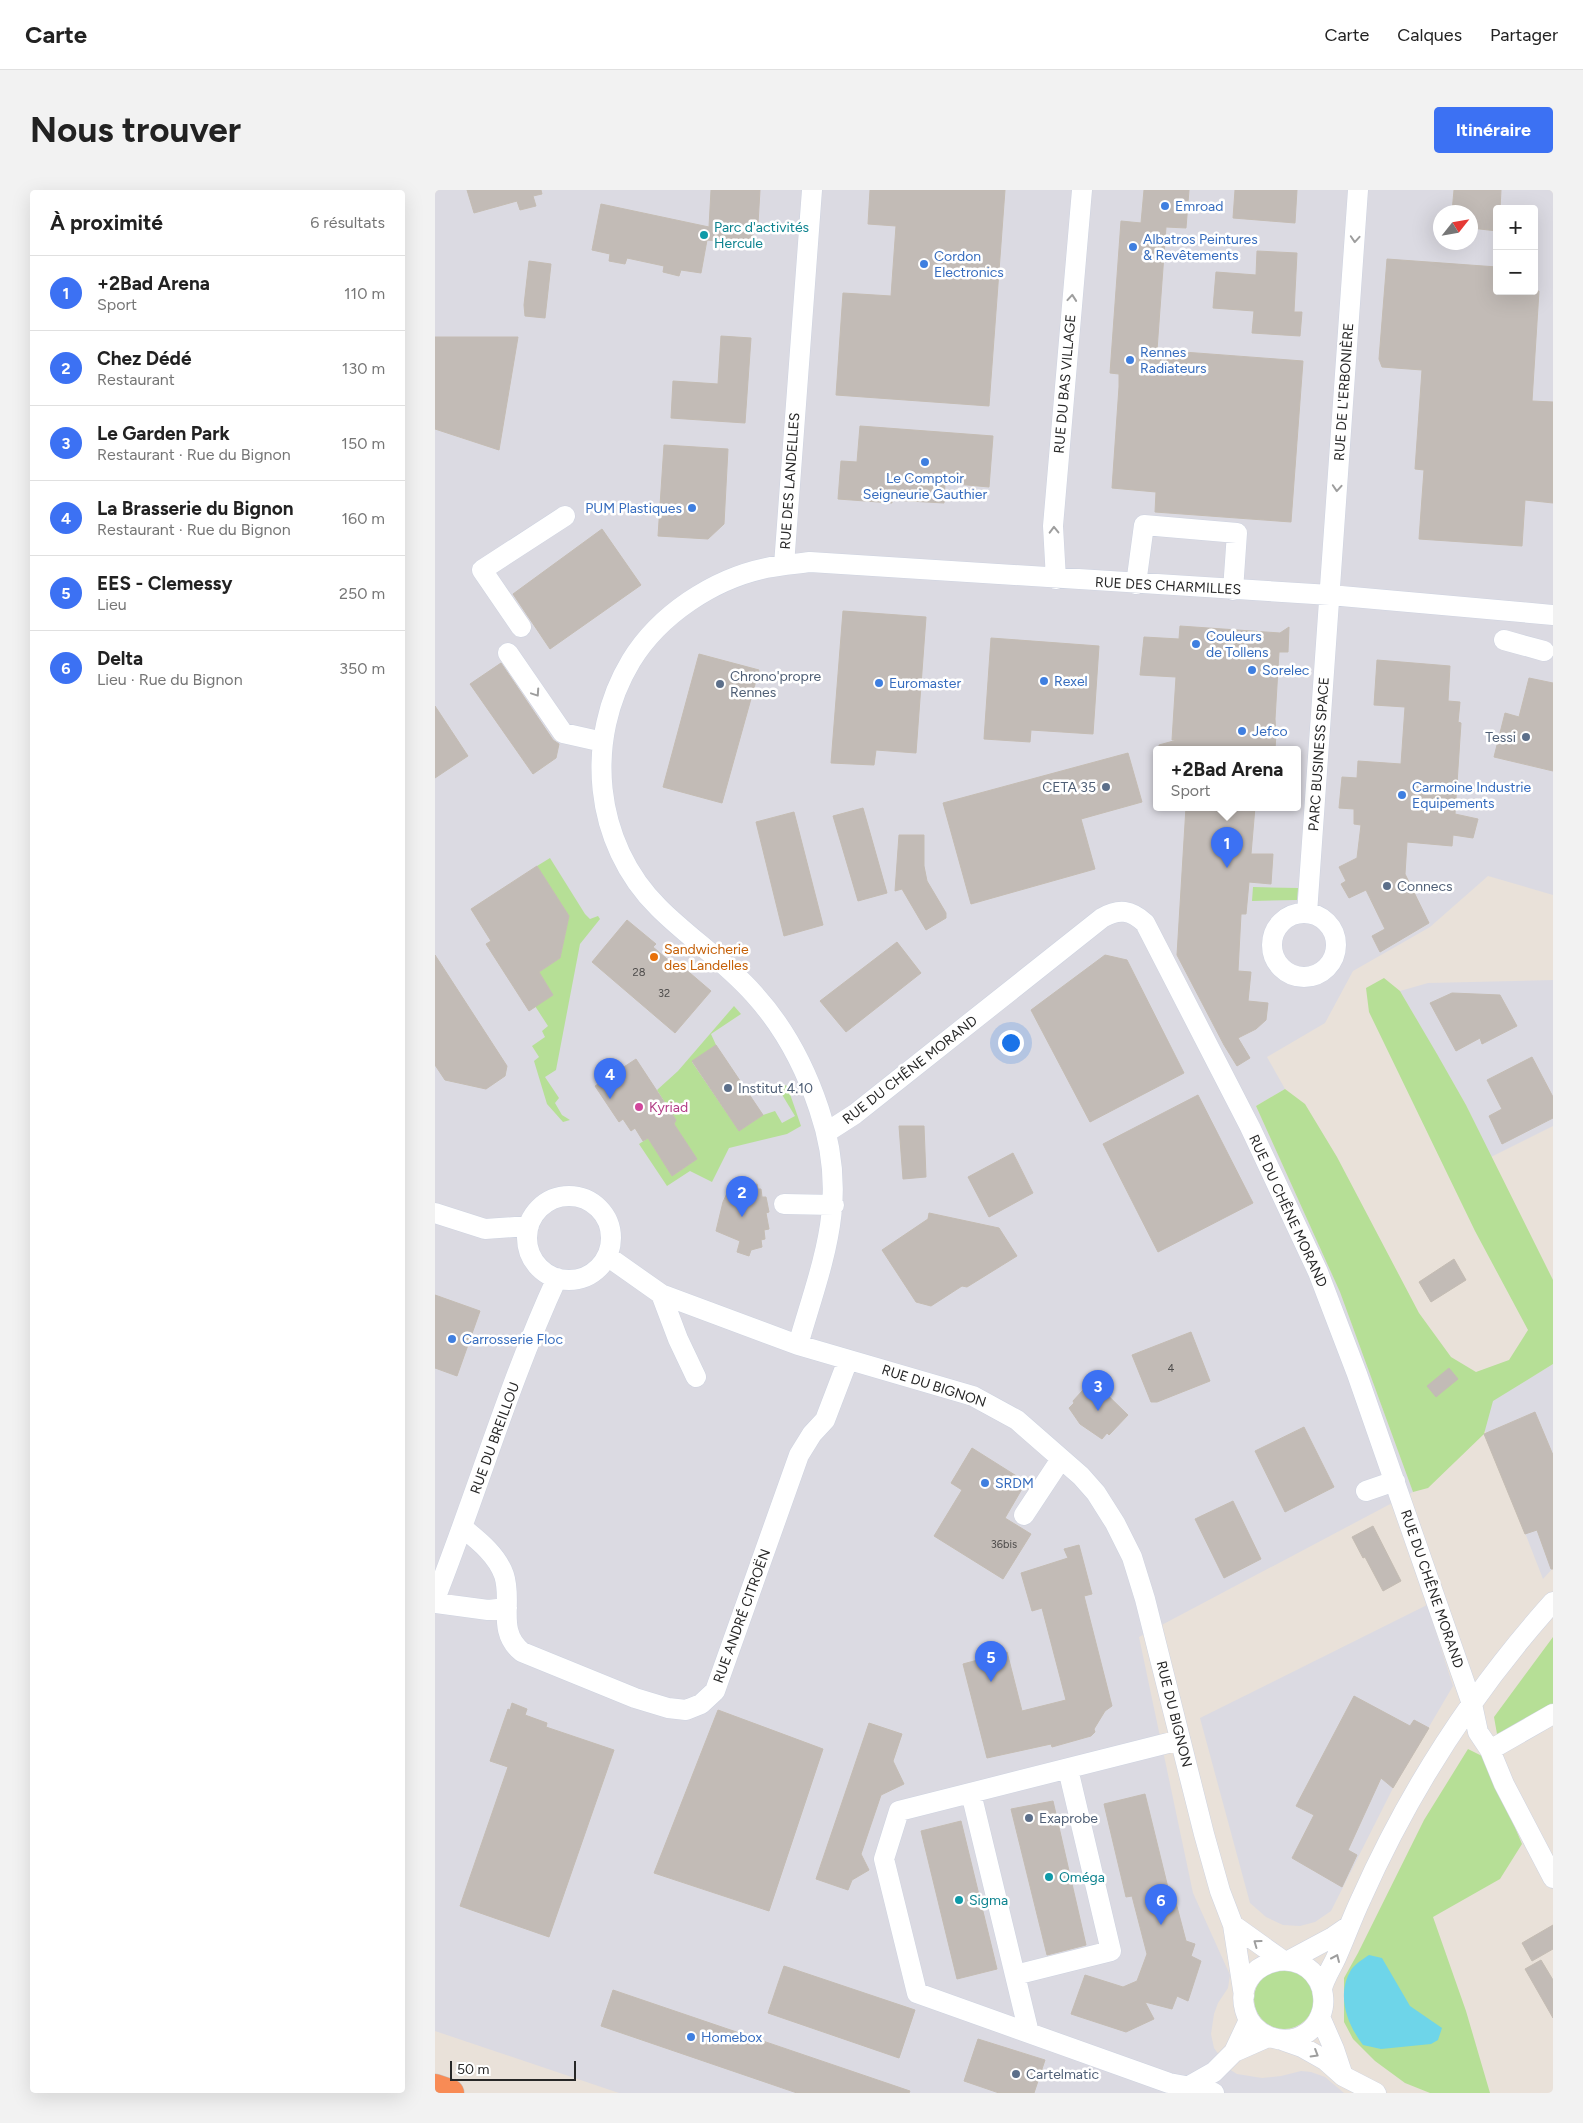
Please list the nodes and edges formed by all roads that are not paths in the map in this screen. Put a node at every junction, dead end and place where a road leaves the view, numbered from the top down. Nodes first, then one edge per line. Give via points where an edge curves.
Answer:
1 (811, 190) edge
2 (1082, 190) edge
3 (1358, 190) edge
4 (565, 516) dead end
5 (784, 565) junction
6 (1055, 579) junction
7 (1136, 584) junction
8 (1233, 590) junction
9 (1330, 595) junction
10 (1553, 615) edge
11 (521, 626) dead end
12 (1504, 640) dead end
13 (1544, 651) dead end
14 (509, 653) dead end
15 (603, 742) junction
16 (1307, 913) dead end
17 (827, 1132) junction
18 (784, 1204) dead end
19 (834, 1205) junction
20 (435, 1213) edge
21 (529, 1226) junction
22 (607, 1256) junction
23 (557, 1278) junction
24 (661, 1294) junction
25 (798, 1345) junction
26 (848, 1360) junction
27 (696, 1377) dead end
28 (1061, 1458) junction
29 (1395, 1481) junction
30 (1366, 1491) dead end
31 (1024, 1515) dead end
32 (463, 1528) junction
33 (435, 1599) edge
34 (1553, 1602) edge
35 (435, 1603) edge
36 (507, 1608) junction
37 (1472, 1704) junction
38 (1553, 1714) edge
39 (1181, 1740) junction
40 (1490, 1750) junction
41 (1067, 1769) junction
42 (971, 1793) junction
43 (1553, 1878) edge
44 (1233, 1925) junction
45 (1349, 1926) junction
46 (1286, 1960) junction
47 (1015, 1975) junction
48 (1322, 1989) junction
49 (1243, 1996) junction
50 (1320, 2017) junction
51 (1249, 2020) junction
52 (1029, 2032) junction
53 (1275, 2039) junction
54 (1234, 2052) junction
55 (1343, 2076) junction
56 (435, 2088) edge
57 (1184, 2090) edge
58 (450, 2093) edge
59 (1214, 2093) edge
60 (1376, 2093) edge

1 - 5 street, RUE DES LANDELLES
6 -> 2 street, RUE DU BAS VILLAGE via 1053,526
3 -> 9 street, RUE DE L'ERBONIÈRE
4 - 11 street via 482,570
5 - 6 street, RUE DES CHARMILLES via 810,562
5 - 15 street, RUE DES LANDELLES via 747,573 719,585 692,600 661,625 624,674 610,707
6 - 7 street, RUE DES CHARMILLES
7 - 8 street, RUE DES CHARMILLES
7 - 8 street via 1144,526 1237,533
8 - 9 street, RUE DES CHARMILLES
9 - 10 street, RUE DES CHARMILLES
9 - 16 street, PARC BUSINESS SPACE
12 - 13 street
14 -> 15 street via 563,733
15 - 17 street, RUE DES LANDELLES via 603,797 607,818 629,869 657,906 740,979 770,1013 803,1068
17 - 19 street, RUE DES LANDELLES via 834,1178
17 - 29 street, RUE DU CHÊNE MORAND via 855,1114 1102,918 1118,911 1137,915 1157,943 1318,1272
18 - 19 street
19 - 25 street, RUE DES LANDELLES via 827,1246
20 - 21 street via 485,1229
21 - 22 street via 543,1204 554,1198 580,1197 591,1202 607,1220 611,1244
21 - 23 street via 529,1252 540,1268
22 - 23 street via 596,1270 580,1278
22 - 24 street, RUE DU BIGNON
23 - 32 street, RUE DU BREILLOU via 528,1348
24 - 25 street, RUE DU BIGNON
24 - 27 street
25 - 26 street, RUE DU BIGNON
26 - 28 street, RUE DU BIGNON via 973,1396 1017,1420
26 - 36 street, RUE ANDRÉ CITROËN via 825,1420 799,1454 715,1692 701,1704 686,1710 668,1708 522,1652 508,1636
28 - 31 street
28 - 39 street, RUE DU BIGNON via 1096,1493 1132,1557
29 - 30 street
29 - 37 street, RUE DU CHÊNE MORAND
32 - 33 street, RUE DU BREILLOU
32 - 36 street, RUE ANDRÉ CITROËN via 498,1562 505,1576
34 - 37 street
35 - 36 street via 479,1610
37 - 40 street, RUE DU CHÊNE MORAND via 1478,1732
37 - 45 street via 1405,1808
38 - 40 street
39 - 41 street
39 - 44 street, RUE DU BIGNON via 1220,1891
40 - 43 street, RUE DU CHÊNE MORAND
41 - 42 street
41 - 47 street via 1111,1951
42 - 47 street
42 - 52 street via 899,1811 884,1859 917,1993
46 -> 44 street
44 - 49 street, RUE DU BIGNON
45 - 46 street
48 -> 45 street
46 - 48 street via 1311,1970
46 - 49 street via 1263,1965 1254,1973
47 - 52 street
48 - 50 street
49 - 51 street
50 - 53 street via 1308,2032 1296,2039
50 - 55 street
51 - 53 street via 1257,2030
51 - 54 street
52 - 57 street
53 - 54 street
53 -> 55 street via 1317,2055
54 - 57 street via 1214,2072
55 - 60 street
56 - 58 highway
57 - 59 street

